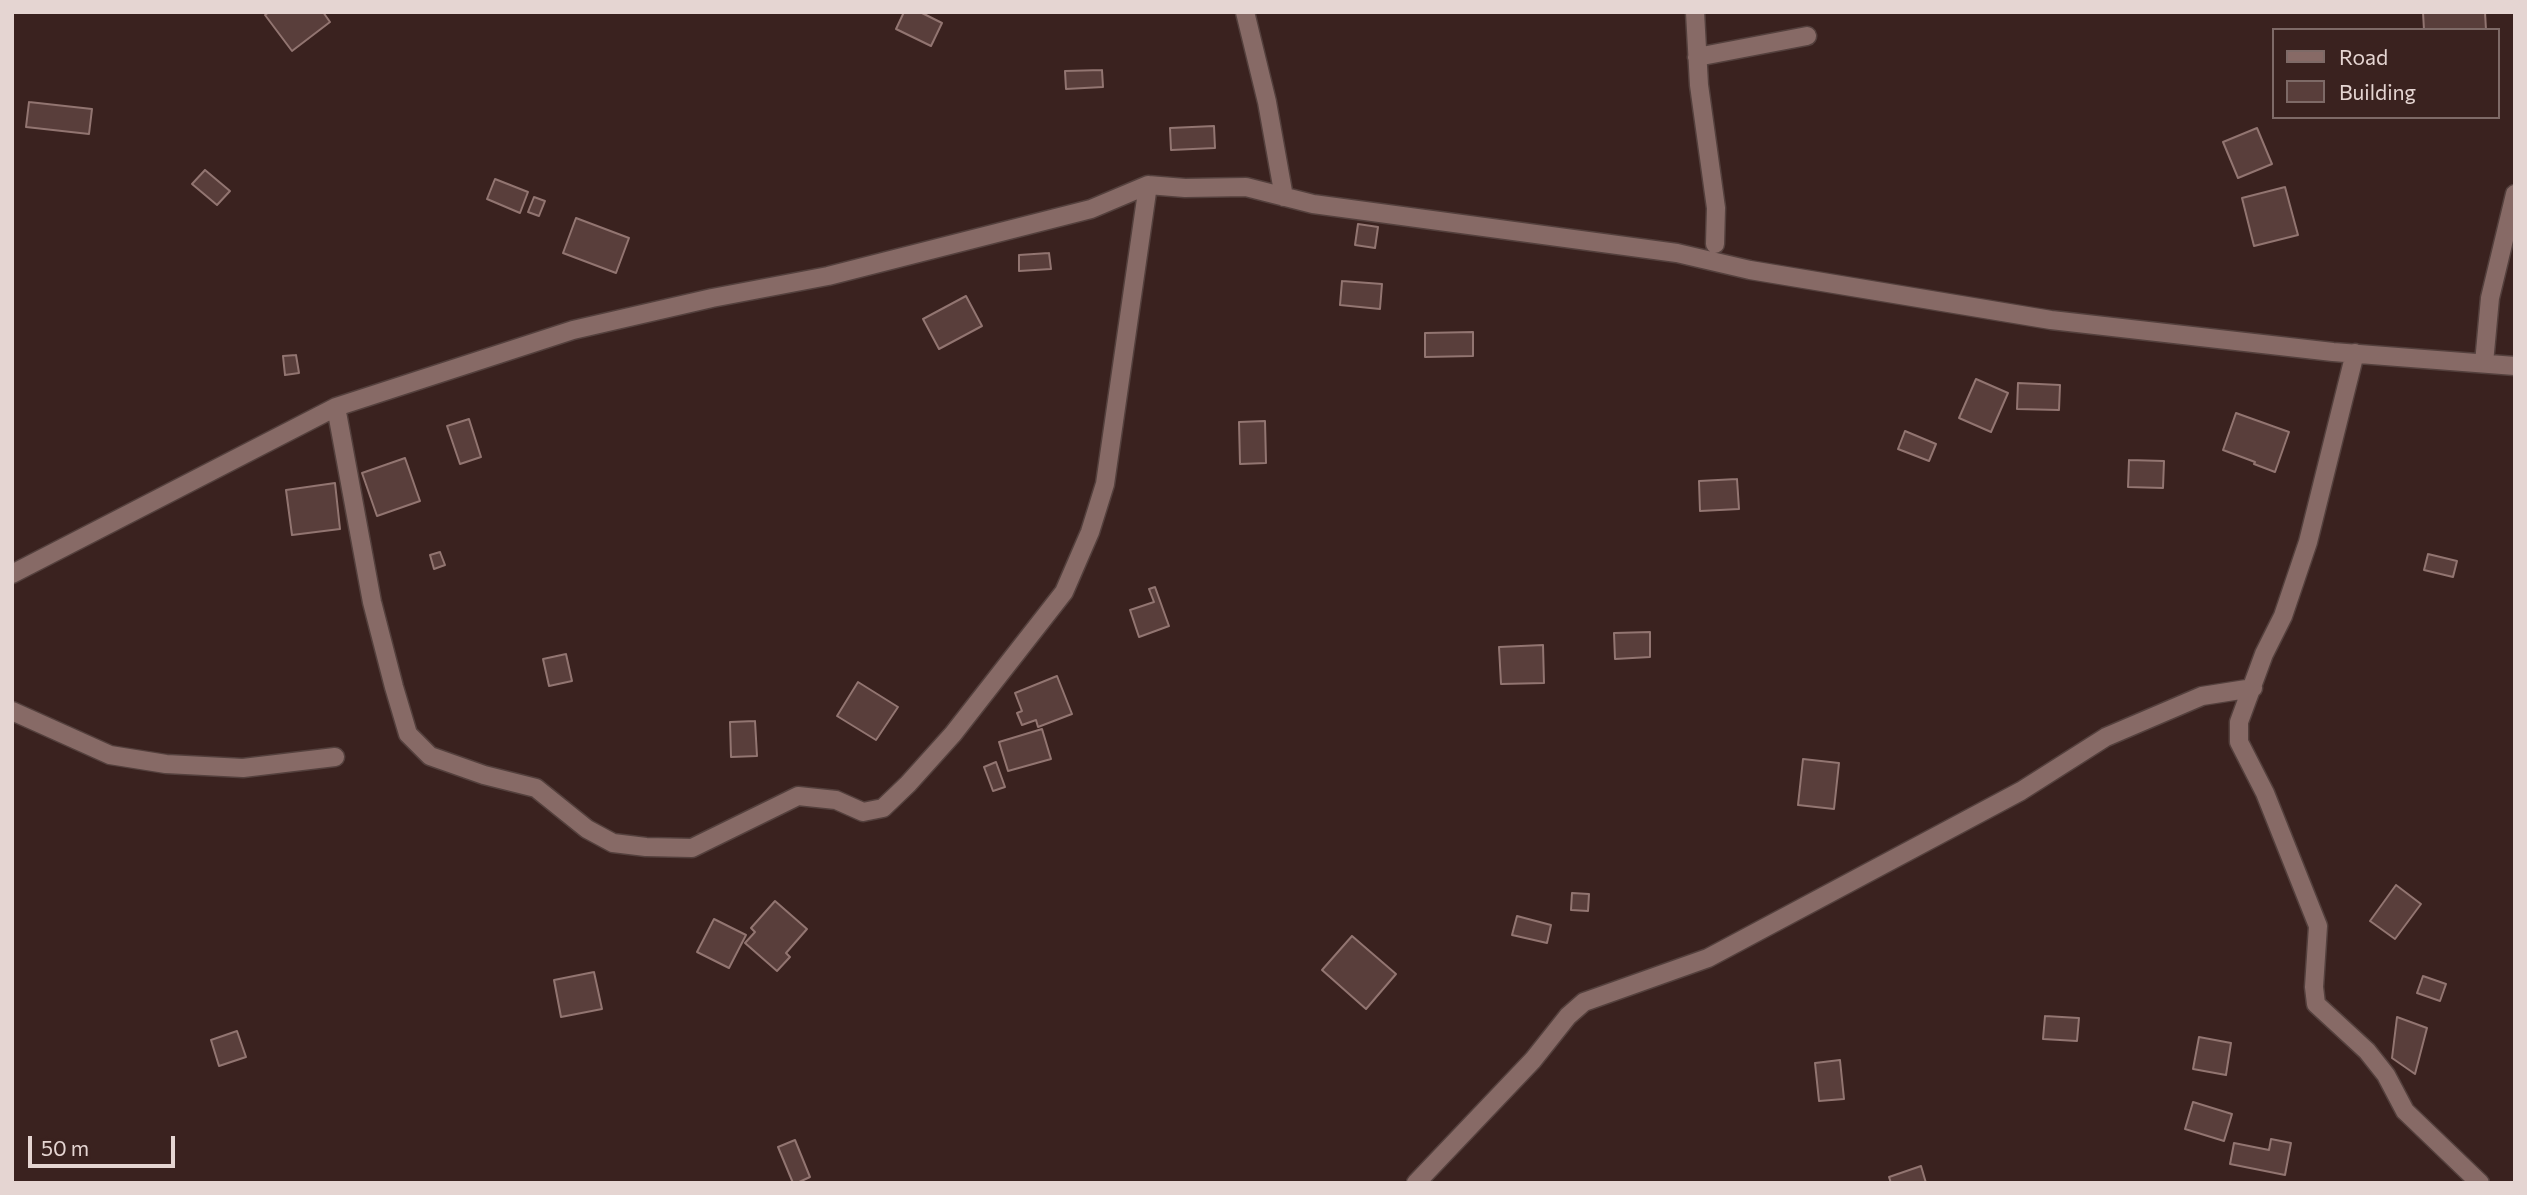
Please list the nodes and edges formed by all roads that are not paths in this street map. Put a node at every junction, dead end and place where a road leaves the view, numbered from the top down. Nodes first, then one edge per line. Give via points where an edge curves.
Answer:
1 (1245, 12) edge
2 (1695, 12) edge
3 (1807, 36) dead end
4 (1698, 57) junction
5 (1148, 185) junction
6 (2515, 194) edge
7 (1284, 197) junction
8 (1715, 244) junction
9 (1676, 253) junction
10 (1750, 270) junction
11 (2355, 353) junction
12 (2484, 363) junction
13 (2515, 366) edge
14 (336, 407) junction
15 (12, 575) edge
16 (2253, 688) junction
17 (12, 711) edge
18 (335, 757) dead end
19 (1416, 1183) edge
20 (2480, 1183) edge

1 - 7 street
2 - 4 street
3 - 4 street
4 - 8 street via 1716,208
5 - 7 street via 1246,187
5 - 14 street via 1091,209 828,275 573,330
5 - 14 street via 1105,484 1090,532 1064,592 953,734 883,808 863,812 836,800 798,796 692,848 646,848 613,843 587,829 536,788 430,756 408,734 394,687 372,602
6 - 12 street via 2490,298
7 - 9 street
8 - 9 street
8 - 10 street
9 - 10 street
10 - 11 street via 2051,320
11 - 12 street
11 - 16 street via 2308,542
12 - 13 street
14 - 15 street
16 - 19 street via 2202,696 2106,737 2021,791 1708,958 1584,1002
16 - 20 street via 2239,722 2239,742 2265,793 2318,926 2316,1004 2367,1051 2405,1111
17 - 18 street via 110,755 155,762 243,768

